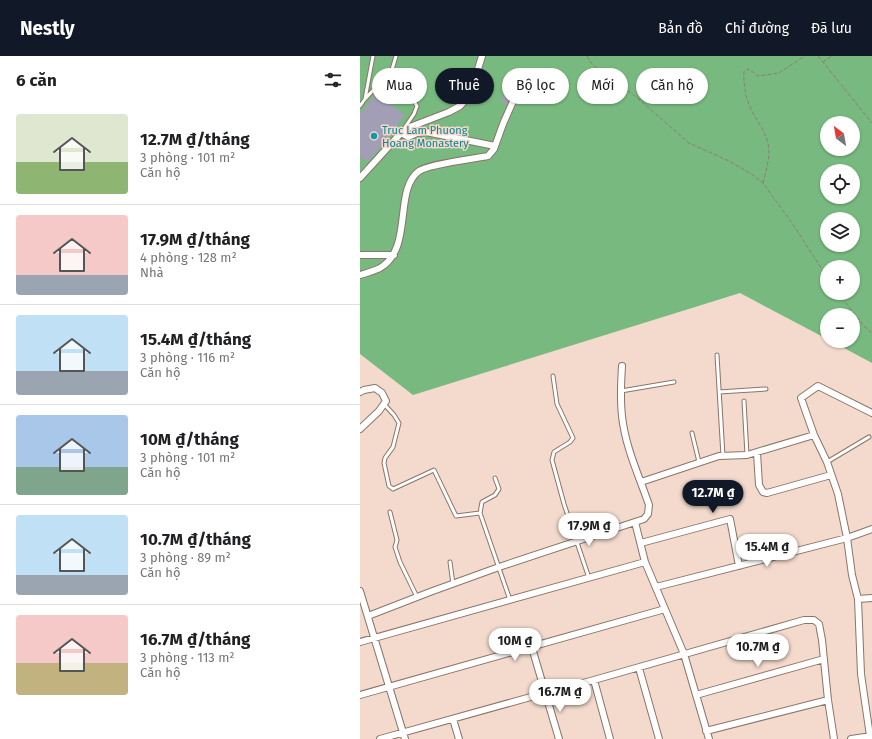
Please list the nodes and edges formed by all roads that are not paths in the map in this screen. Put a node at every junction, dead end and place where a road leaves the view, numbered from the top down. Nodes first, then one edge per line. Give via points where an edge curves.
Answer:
1 (373, 56) edge
2 (396, 56) edge
3 (482, 56) edge
4 (392, 68) edge
5 (372, 91) edge
6 (365, 99) junction
7 (416, 104) edge
8 (512, 104) edge
9 (360, 106) edge
10 (401, 133) junction
11 (495, 146) junction
12 (360, 178) edge
13 (360, 255) edge
14 (394, 255) junction
15 (360, 275) edge
16 (717, 355) dead end
17 (622, 366) dead end
18 (552, 376) dead end
19 (674, 382) dead end
20 (766, 389) dead end
21 (621, 391) junction
22 (360, 392) edge
23 (719, 392) junction
24 (744, 401) dead end
25 (384, 404) junction
26 (872, 413) edge
27 (360, 429) edge
28 (692, 433) dead end
29 (814, 435) junction
30 (869, 438) dead end
31 (757, 452) junction
32 (747, 455) junction
33 (723, 456) junction
34 (699, 462) junction
35 (827, 462) junction
36 (831, 475) junction
37 (495, 478) dead end
38 (641, 482) junction
39 (390, 512) dead end
40 (480, 512) junction
41 (635, 522) junction
42 (872, 529) edge
43 (847, 538) junction
44 (577, 542) junction
45 (641, 543) junction
46 (450, 562) dead end
47 (645, 562) junction
48 (740, 566) junction
49 (499, 568) junction
50 (589, 578) junction
51 (453, 584) junction
52 (656, 587) junction
53 (360, 591) edge
54 (417, 597) junction
55 (872, 598) edge
56 (858, 599) junction
57 (510, 600) junction
58 (665, 609) junction
59 (368, 616) junction
60 (375, 638) junction
61 (360, 642) edge
62 (532, 648) junction
63 (684, 654) junction
64 (824, 659) junction
65 (639, 668) junction
66 (594, 680) junction
67 (389, 687) junction
68 (545, 692) junction
69 (360, 695) edge
70 (696, 695) junction
71 (828, 700) junction
72 (453, 719) junction
73 (706, 731) junction
74 (404, 736) edge
75 (871, 736) edge
76 (380, 739) edge
77 (459, 739) edge
78 (559, 739) edge
79 (610, 739) edge
80 (659, 739) edge
81 (709, 739) edge
82 (834, 739) edge
83 (851, 739) edge

1 - 6 lane
2 - 4 lane
3 - 10 street via 470,95 460,106
5 - 6 lane
6 - 9 lane
7 - 10 lane via 414,114
8 - 11 street
10 - 11 street via 408,137 426,132
10 - 12 street
11 - 14 street via 488,156 425,168 414,175 410,180 400,238
13 - 14 street
14 - 15 street via 382,267
16 - 23 lane
17 - 21 street
18 - 44 lane via 556,404 573,438 554,452 552,460
19 - 21 lane
20 - 23 lane
21 - 38 street via 622,417
22 - 25 street via 375,388 382,393 386,401
23 - 33 lane
24 - 32 lane
25 - 27 street
25 - 40 lane via 399,424 393,447 384,463 389,486 393,489 434,470 456,516
26 - 29 street via 818,386 801,398
28 - 34 lane
29 - 31 street
29 - 35 street
30 - 35 lane
31 - 32 street
31 - 36 street via 759,485 763,492
32 - 33 street
33 - 34 street
34 - 38 street
35 - 36 street
36 - 43 street via 838,494
37 - 40 lane via 499,489 495,495 482,502
38 - 41 street via 649,505 648,514 644,519
39 - 54 lane via 395,547
40 - 49 lane
41 - 44 street
41 - 45 street
42 - 43 street
43 - 48 street
43 - 56 street
44 - 49 street
44 - 50 lane
45 - 47 street
45 - 48 street via 730,518
46 - 51 lane
47 - 50 street
47 - 52 street
48 - 52 street
49 - 51 street
49 - 57 lane
50 - 57 street
51 - 54 street
52 - 58 street
53 - 59 street
54 - 59 street
55 - 56 street
56 - 75 street via 861,674
57 - 60 street
58 - 62 street
58 - 63 street
59 - 60 street
60 - 61 street
60 - 67 street
62 - 67 street
62 - 68 street
63 - 64 street via 804,620 814,620 819,624
63 - 65 street
63 - 70 street
64 - 70 street
64 - 71 street
65 - 66 street
65 - 80 street
66 - 68 street
66 - 79 street
67 - 69 street
67 - 74 street
68 - 72 street
68 - 78 street
70 - 73 street
71 - 73 street
71 - 82 street
72 - 74 street
72 - 77 street
73 - 81 street
74 - 76 street
75 - 83 street

